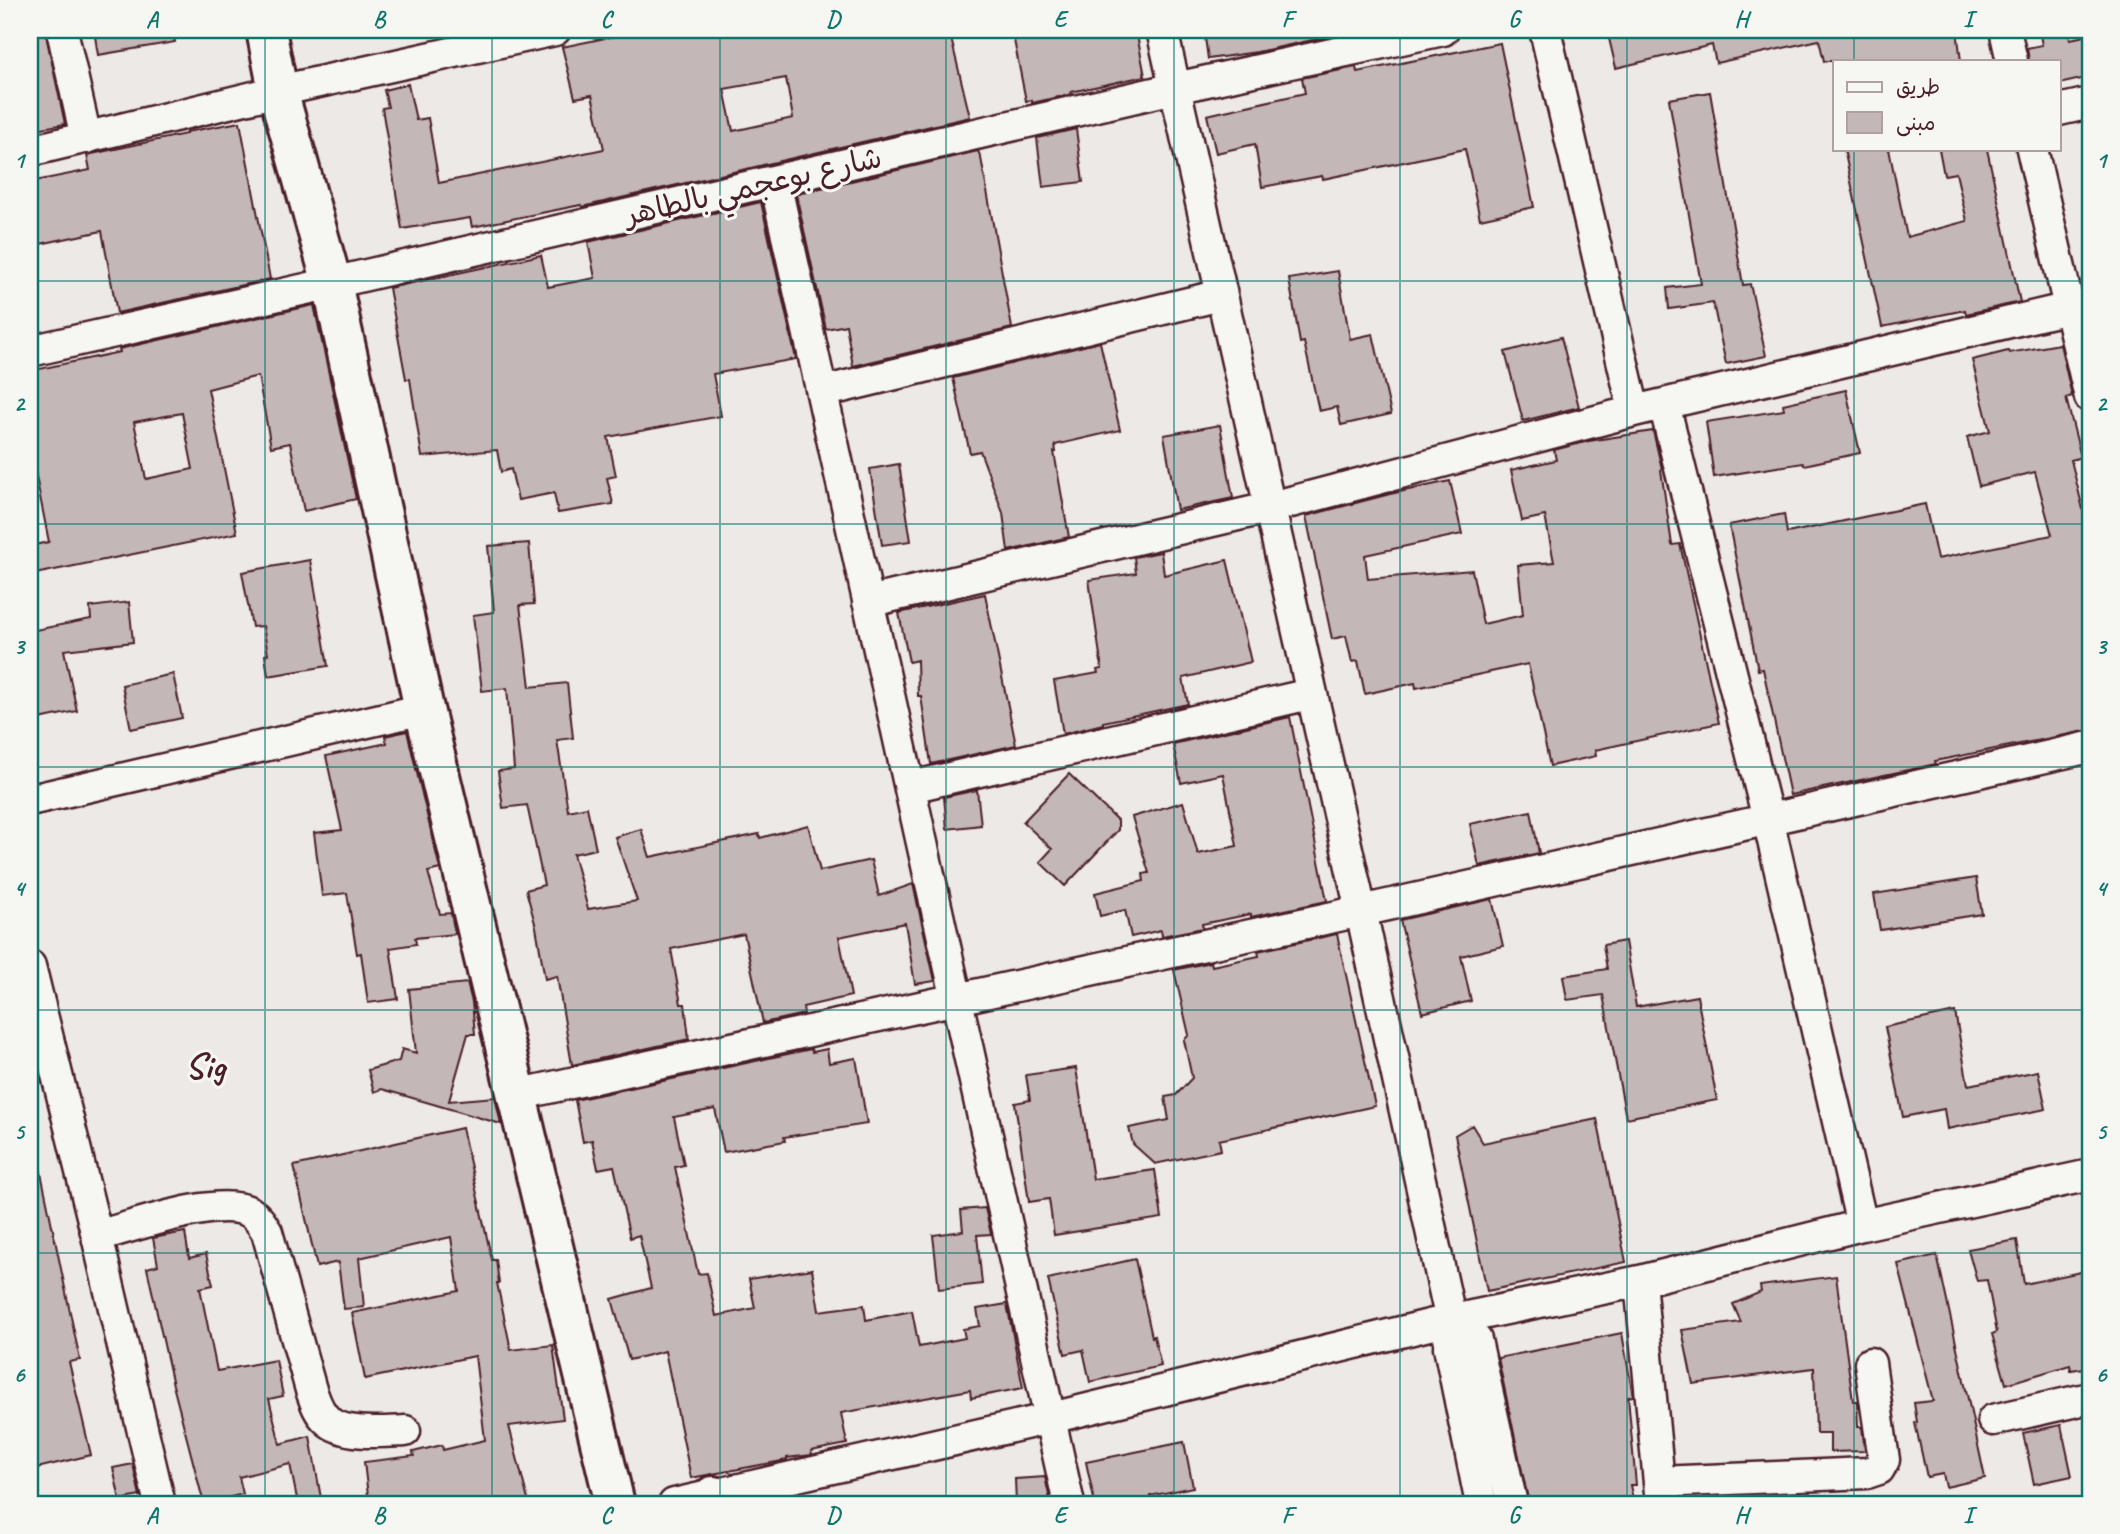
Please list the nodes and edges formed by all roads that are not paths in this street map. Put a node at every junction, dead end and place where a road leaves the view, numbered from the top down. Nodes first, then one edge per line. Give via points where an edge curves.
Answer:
1 (62, 30) edge
2 (266, 30) edge
3 (555, 30) edge
4 (1162, 30) edge
5 (1443, 30) edge
6 (1545, 30) edge
7 (2005, 30) edge
8 (512, 34) edge
9 (2012, 60) edge
10 (1175, 89) junction
11 (278, 91) junction
12 (2090, 103) edge
13 (2060, 110) edge
14 (86, 138) junction
15 (2032, 150) edge
16 (30, 151) edge
17 (775, 181) junction
18 (332, 283) junction
19 (1221, 295) junction
20 (2069, 307) junction
21 (30, 351) edge
22 (822, 392) junction
23 (2090, 397) edge
24 (1664, 404) junction
25 (1634, 411) junction
26 (1268, 508) junction
27 (868, 602) junction
28 (1310, 694) junction
29 (424, 709) junction
30 (2090, 747) edge
31 (911, 787) junction
32 (30, 800) edge
33 (1768, 819) junction
34 (1361, 911) junction
35 (30, 966) edge
36 (957, 999) junction
37 (516, 1095) junction
38 (2090, 1175) edge
39 (1862, 1225) junction
40 (97, 1236) junction
41 (1640, 1281) junction
42 (1451, 1321) junction
43 (1870, 1363) dead end
44 (2090, 1398) edge
45 (1051, 1418) junction
46 (1993, 1420) dead end
47 (405, 1431) dead end
48 (1660, 1493) edge
49 (711, 1500) edge
50 (160, 1504) edge
51 (615, 1504) edge
52 (674, 1504) edge
53 (1069, 1504) edge
54 (1481, 1504) edge
55 (1512, 1504) edge

1 - 14 street
2 - 11 main road
3 - 8 street
4 - 10 street
5 - 10 street, شارع بوعجمي بالطاهر
6 - 25 street
7 - 9 street
8 - 11 street
10 - 17 street, شارع بوعجمي بالطاهر
10 - 19 street
11 - 14 street
11 - 18 main road
12 - 13 street
14 - 16 street
15 - 20 street
17 - 18 street, شارع بوعجمي بالطاهر
17 - 22 street
18 - 21 street, شارع بوعجمي بالطاهر
18 - 29 main road
19 - 22 street
19 - 26 street
20 - 23 street
20 - 24 street
22 - 27 street
24 - 25 street
24 - 33 street
25 - 26 street
26 - 27 street
26 - 28 street
27 - 31 street
28 - 31 street
28 - 34 street
29 - 32 street
29 - 37 main road
30 - 33 street
31 - 36 street
33 - 34 street
33 - 39 street
34 - 36 street
34 - 42 street
35 - 40 street
36 - 37 street
36 - 45 street
37 - 51 main road
38 - 39 street
39 - 41 street
40 - 47 street via 198,1209 217,1206 248,1211 267,1232 318,1408 328,1422 351,1430
40 - 50 street
41 - 42 street
41 - 48 street
42 - 45 street
42 - 54 street via 1449,1347
42 - 55 street via 1476,1340
43 - 48 street via 1884,1460 1879,1469
44 - 46 street
45 - 49 street
45 - 53 street
49 - 52 street

